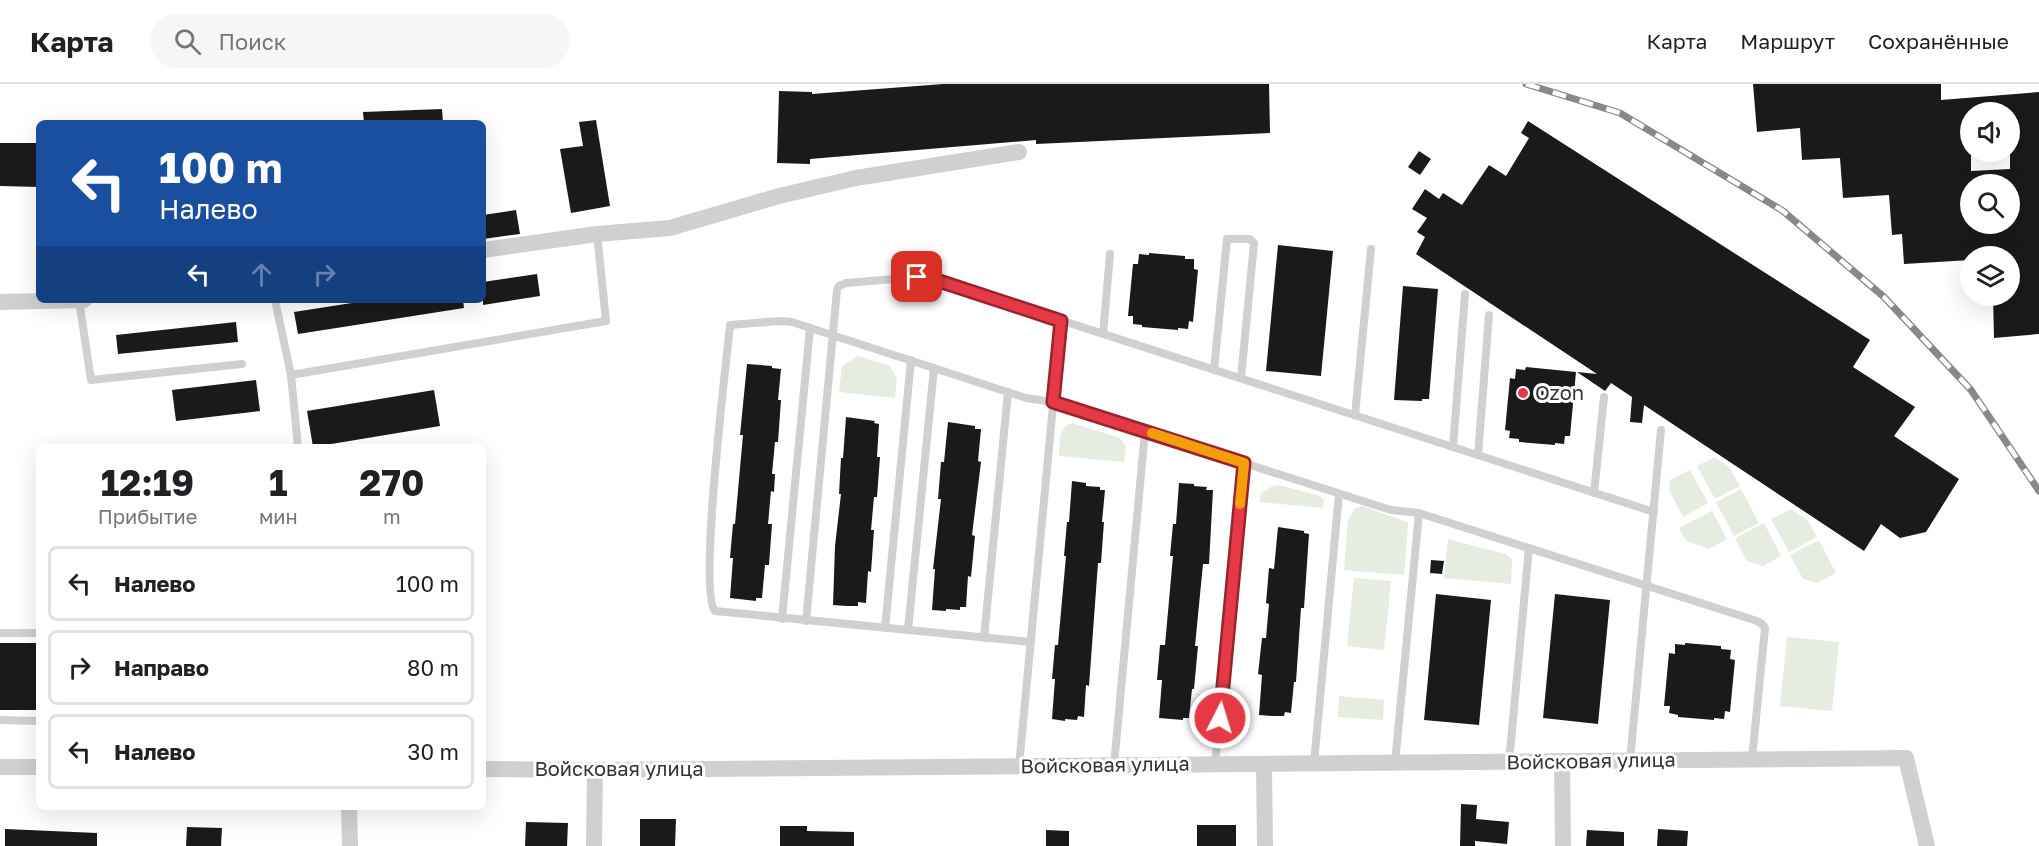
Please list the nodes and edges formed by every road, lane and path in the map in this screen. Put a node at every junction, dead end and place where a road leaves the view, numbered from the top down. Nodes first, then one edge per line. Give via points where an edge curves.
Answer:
1 (1019, 152) dead end
2 (597, 234) junction
3 (1371, 249) dead end
4 (486, 250) edge
5 (1110, 254) dead end
6 (1465, 294) dead end
7 (36, 301) edge
8 (0, 302) edge
9 (79, 303) edge
10 (276, 303) edge
11 (1489, 315) dead end
12 (1061, 321) junction
13 (810, 328) junction
14 (1103, 334) junction
15 (833, 336) junction
16 (910, 360) junction
17 (242, 364) dead end
18 (934, 368) junction
19 (1214, 370) junction
20 (291, 375) junction
21 (1241, 378) junction
22 (1008, 392) junction
23 (1604, 398) dead end
24 (1053, 402) junction
25 (1355, 415) junction
26 (1661, 430) dead end
27 (1145, 431) junction
28 (298, 444) edge
29 (1453, 447) junction
30 (1478, 455) junction
31 (1244, 463) junction
32 (1594, 493) junction
33 (1339, 494) junction
34 (1654, 512) junction
35 (1419, 513) junction
36 (1529, 548) junction
37 (1647, 586) junction
38 (782, 618) junction
39 (806, 621) junction
40 (885, 628) junction
41 (908, 630) junction
42 (0, 633) edge
43 (36, 633) edge
44 (984, 638) junction
45 (1031, 642) junction
46 (0, 720) edge
47 (36, 721) edge
48 (1752, 759) junction
49 (1562, 761) junction
50 (1630, 761) junction
51 (1509, 762) junction
52 (1314, 763) junction
53 (1395, 763) junction
54 (1215, 764) junction
55 (1264, 764) junction
56 (1114, 765) junction
57 (0, 766) edge
58 (1019, 766) junction
59 (36, 767) edge
60 (486, 769) edge
61 (595, 770) junction
62 (349, 810) edge
63 (350, 846) edge
64 (594, 846) edge
65 (1265, 846) edge
66 (1563, 846) edge
67 (1927, 846) edge

1 - 2 street via 856,178 670,228
2 - 4 street
2 - 20 lane via 606,321
3 - 25 lane
5 - 14 lane
6 - 29 lane
7 - 8 street
9 - 17 lane via 91,380
10 - 20 lane
11 - 30 lane
12 - 14 lane
12 - 15 lane via 917,277 842,284 837,290
12 - 24 lane
13 - 15 lane
13 - 38 lane
13 - 38 lane via 786,321 730,325 708,548 715,611
14 - 19 lane
15 - 16 lane
15 - 39 lane
16 - 18 lane
16 - 40 lane
18 - 22 lane
18 - 41 lane
19 - 21 lane
19 - 21 lane via 1227,239 1250,239 1254,243
20 - 28 lane
21 - 25 lane
22 - 24 lane
22 - 44 lane
23 - 32 lane
24 - 27 lane
24 - 45 lane
25 - 29 lane
26 - 34 lane
27 - 31 lane
27 - 56 lane
29 - 30 lane
30 - 32 lane
31 - 33 lane
31 - 54 lane
32 - 34 lane
33 - 35 lane via 1391,510
33 - 52 lane
34 - 37 lane
35 - 36 lane
35 - 53 lane
36 - 37 lane
36 - 51 lane
37 - 48 lane via 1757,621 1765,628
37 - 50 lane
38 - 39 lane
39 - 40 lane
40 - 41 lane
41 - 44 lane
42 - 43 lane
44 - 45 lane
45 - 58 lane
46 - 47 lane
48 - 50 street, Войсковая улица
48 - 67 street, Войсковая улица via 1906,758
49 - 50 street, Войсковая улица
49 - 51 street, Войсковая улица
49 - 66 street
51 - 53 street, Войсковая улица
52 - 53 street, Войсковая улица
52 - 55 street, Войсковая улица
54 - 55 street, Войсковая улица
54 - 56 street, Войсковая улица
55 - 65 street
56 - 58 street, Войсковая улица
57 - 59 street
58 - 61 street, Войсковая улица
60 - 61 street, Войсковая улица
61 - 64 street
62 - 63 street

